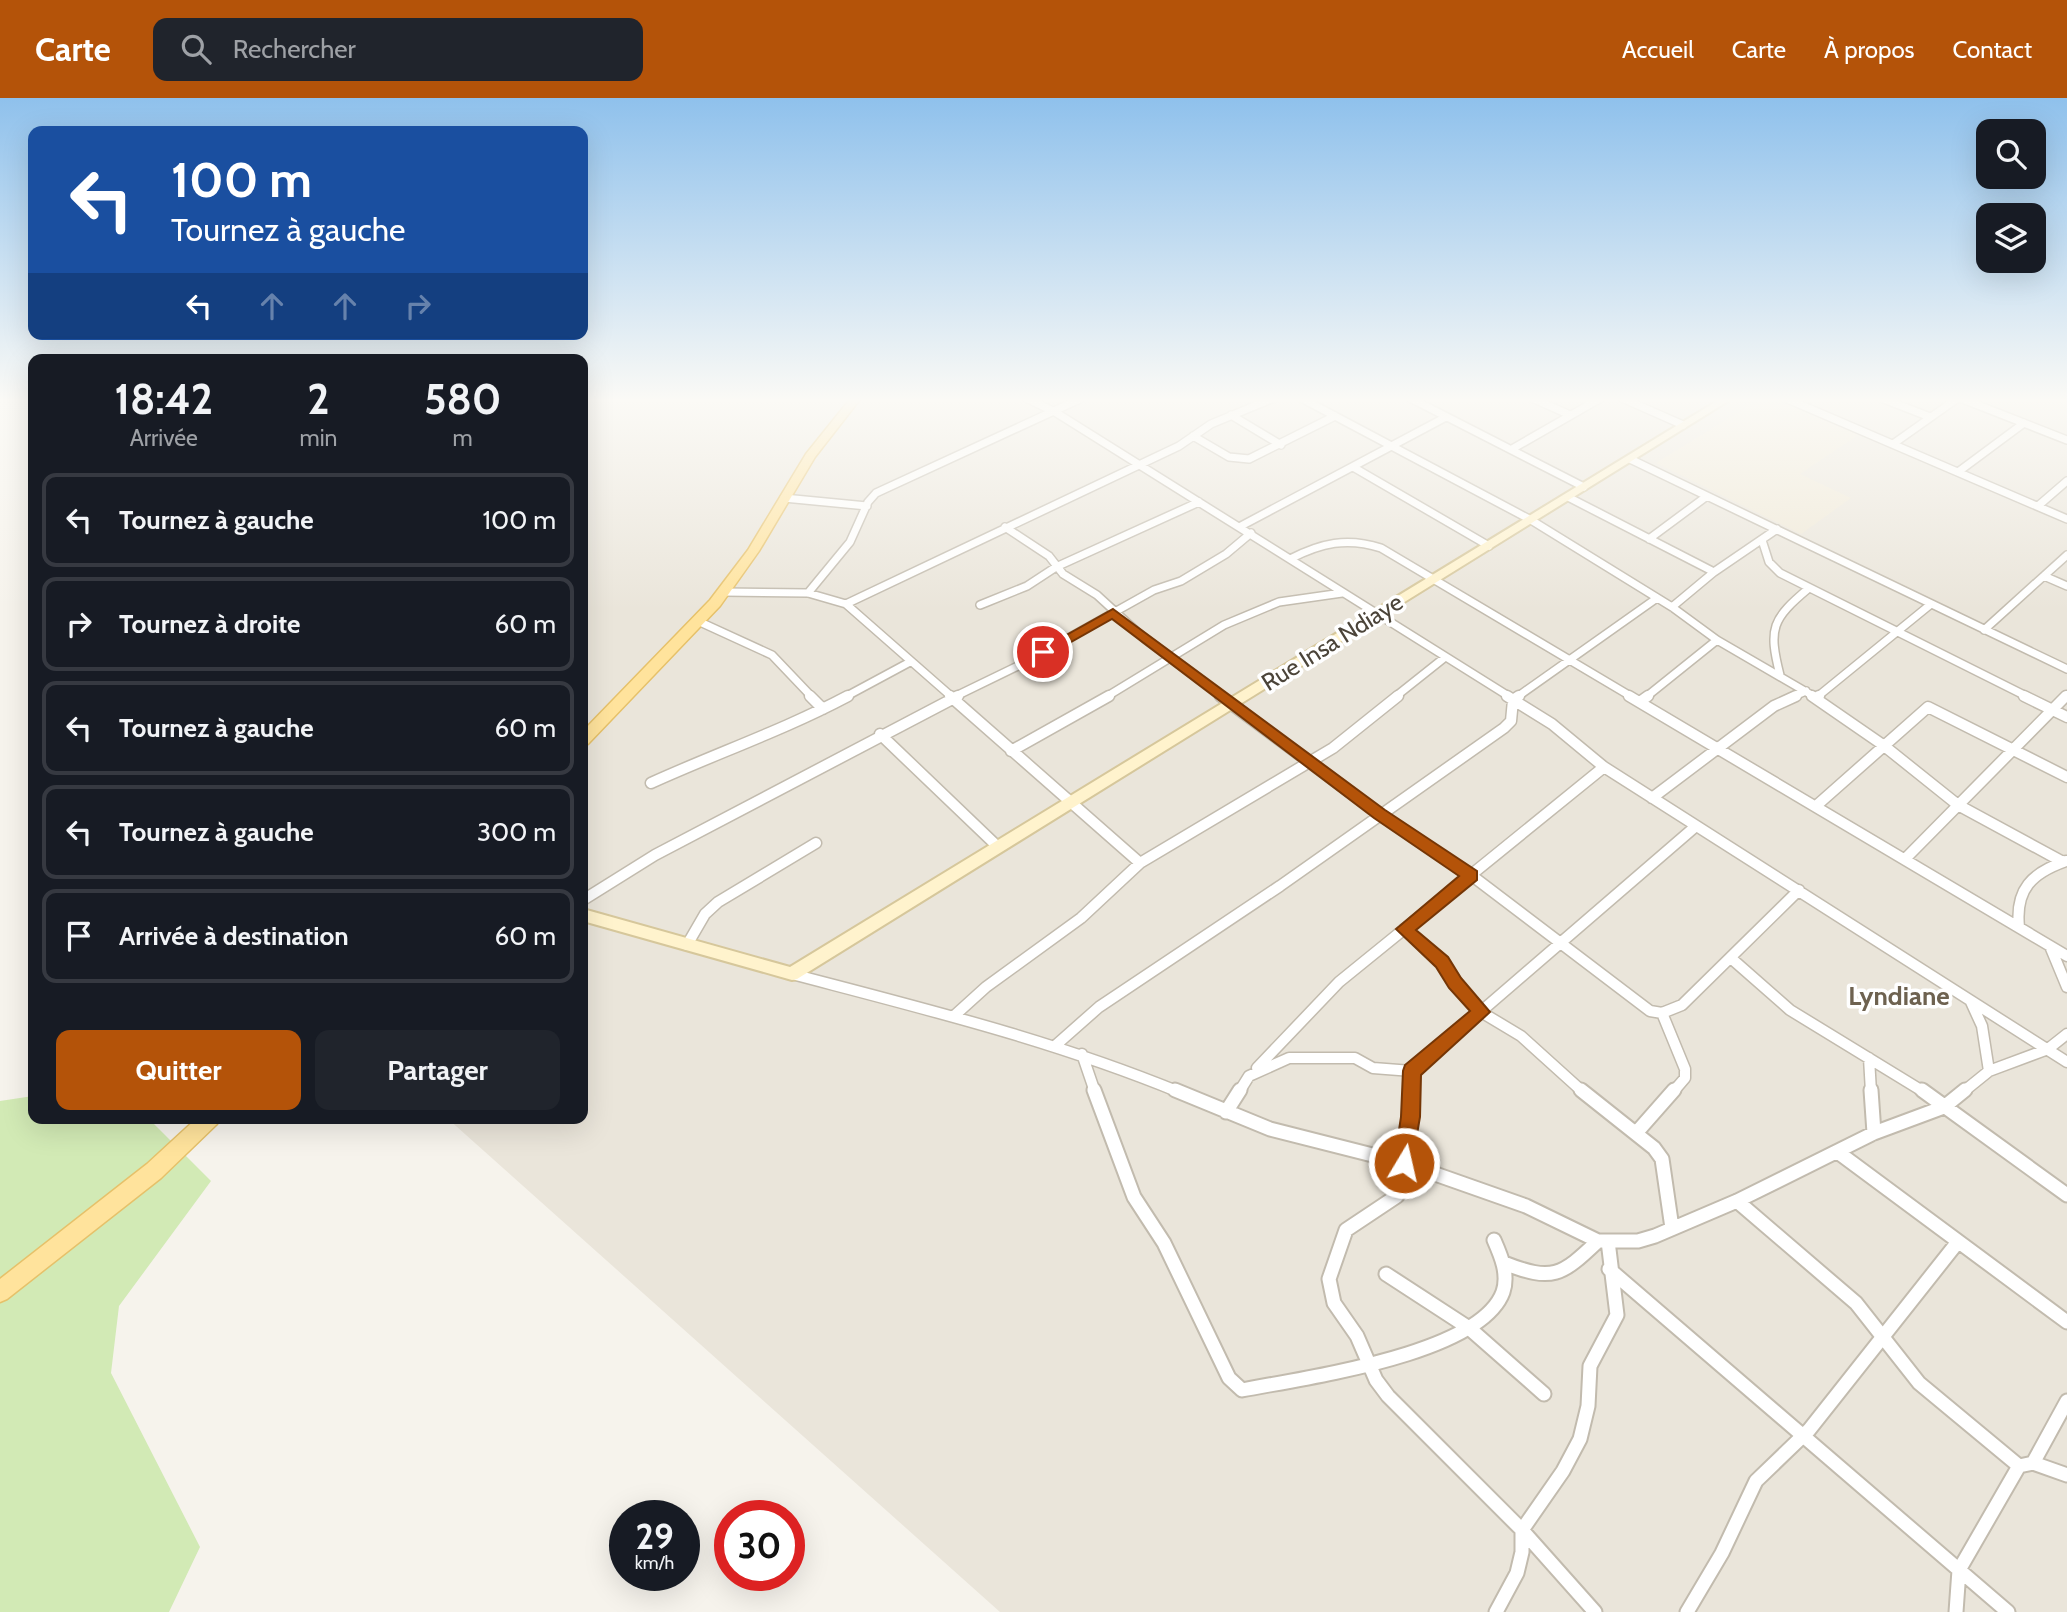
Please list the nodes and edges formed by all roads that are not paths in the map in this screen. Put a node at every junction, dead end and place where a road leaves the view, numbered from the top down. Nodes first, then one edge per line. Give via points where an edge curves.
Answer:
1 (802, 469) edge
2 (928, 469) edge
3 (1124, 469) edge
4 (1145, 469) edge
5 (1350, 469) edge
6 (1356, 469) edge
7 (1435, 469) edge
8 (1549, 469) edge
9 (1613, 469) edge
10 (1652, 469) edge
11 (1950, 469) edge
12 (1963, 469) edge
13 (1958, 472) junction
14 (2067, 481) edge
15 (1584, 487) junction
16 (1707, 496) junction
17 (1568, 497) junction
18 (784, 498) junction
19 (1199, 502) junction
20 (867, 506) junction
21 (2038, 506) junction
22 (2067, 519) edge
23 (1531, 520) junction
24 (1241, 526) junction
25 (1005, 527) junction
26 (1777, 529) junction
27 (1251, 533) junction
28 (1649, 539) junction
29 (1762, 540) junction
30 (1489, 546) junction
31 (2067, 555) edge
32 (1290, 559) junction
33 (1056, 567) junction
34 (1714, 572) junction
35 (2044, 576) junction
36 (1435, 578) junction
37 (2067, 586) edge
38 (1809, 588) junction
39 (723, 592) junction
40 (808, 593) junction
41 (1342, 593) junction
42 (1657, 598) junction
43 (846, 604) junction
44 (1931, 604) junction
45 (980, 605) dead end
46 (1672, 607) junction
47 (1113, 613) junction
48 (1376, 614) junction
49 (700, 622) junction
50 (1984, 630) junction
51 (1898, 632) junction
52 (1717, 640) junction
53 (1444, 658) junction
54 (1568, 658) junction
55 (1173, 659) junction
56 (910, 662) junction
57 (2067, 669) edge
58 (1780, 676) junction
59 (1806, 691) junction
60 (2067, 695) edge
61 (951, 698) junction
62 (1816, 698) junction
63 (1513, 700) junction
64 (1641, 701) junction
65 (1233, 702) junction
66 (823, 709) junction
67 (2053, 709) junction
68 (2067, 717) edge
69 (880, 734) junction
70 (588, 735) edge
71 (1883, 745) junction
72 (2013, 748) junction
73 (1721, 749) junction
74 (1011, 751) junction
75 (1312, 760) junction
76 (1604, 767) junction
77 (2067, 777) edge
78 (651, 783) dead end
79 (1652, 798) junction
80 (1069, 801) junction
81 (1958, 805) junction
82 (1816, 806) junction
83 (1379, 814) junction
84 (1696, 827) junction
85 (816, 843) dead end
86 (997, 846) junction
87 (1905, 859) junction
88 (2065, 862) edge
89 (1140, 863) junction
90 (1471, 875) junction
91 (1799, 890) junction
92 (588, 897) edge
93 (588, 916) edge
94 (2019, 927) junction
95 (1404, 929) junction
96 (687, 945) junction
97 (1562, 945) junction
98 (2049, 946) junction
99 (2067, 956) edge
100 (1732, 959) junction
101 (792, 974) junction
102 (2067, 988) edge
103 (1970, 1002) junction
104 (1481, 1012) junction
105 (1662, 1013) junction
106 (954, 1016) junction
107 (2067, 1034) edge
108 (1056, 1045) junction
109 (2048, 1049) junction
110 (1082, 1054) junction
111 (1869, 1058) junction
112 (2067, 1062) edge
113 (1412, 1071) junction
114 (1989, 1071) junction
115 (1249, 1076) junction
116 (1944, 1107) junction
117 (1226, 1112) junction
118 (204, 1124) edge
119 (1637, 1132) junction
120 (1874, 1133) junction
121 (1839, 1153) junction
122 (1404, 1163) junction
123 (2067, 1195) edge
124 (1737, 1201) junction
125 (1672, 1228) junction
126 (1494, 1240) dead end
127 (1603, 1241) junction
128 (1957, 1243) junction
129 (1504, 1263) junction
130 (1609, 1269) junction
131 (1386, 1274) dead end
132 (0, 1292) edge
133 (2067, 1322) edge
134 (1469, 1328) junction
135 (1884, 1337) junction
136 (1370, 1366) junction
137 (1544, 1394) dead end
138 (2067, 1401) edge
139 (1804, 1434) junction
140 (2026, 1465) junction
141 (2067, 1475) edge
142 (1522, 1530) junction
143 (1959, 1570) junction
144 (1496, 1612) edge
145 (1595, 1612) edge
146 (1687, 1612) edge
147 (1956, 1612) edge
148 (2008, 1612) edge

1 - 18 main road
2 - 20 street via 883,489
3 - 25 street
4 - 19 street
5 - 24 street
6 - 30 street
7 - 23 street
8 - 15 street
9 - 15 main road, Rue Insa Ndiaye
10 - 16 street
11 - 13 street
12 - 13 street
13 - 21 street
14 - 21 street
15 - 17 main road, Rue Insa Ndiaye
16 - 26 street
16 - 28 street
17 - 23 main road, Rue Insa Ndiaye
17 - 28 street
18 - 20 street
18 - 39 main road
19 - 24 street
19 - 33 street
20 - 40 street via 850,542
21 - 22 street
23 - 30 main road, Rue Insa Ndiaye
23 - 42 street
24 - 27 street
25 - 33 street via 1049,556
25 - 43 street
26 - 29 street
26 - 44 street
27 - 32 street
27 - 47 street via 1181,581
28 - 34 street
29 - 34 street
29 - 38 street via 1769,562
30 - 36 main road, Rue Insa Ndiaye
31 - 35 street
32 - 36 street via 1325,541 1349,539 1381,548
32 - 41 street
33 - 45 street via 1027,586
33 - 47 street via 1097,595
34 - 46 street
35 - 37 street
35 - 50 street
36 - 48 main road, Rue Insa Ndiaye
36 - 54 street
38 - 51 street
38 - 58 street via 1773,625 1771,642
39 - 40 street
39 - 49 main road
40 - 43 street
41 - 48 street
41 - 55 street via 1279,602 1200,638
42 - 46 street
42 - 54 street
43 - 56 street
44 - 50 street
44 - 51 street
46 - 52 street
47 - 55 street
47 - 61 street
48 - 53 street
48 - 65 main road, Rue Insa Ndiaye
49 - 66 street via 772,655
49 - 70 main road
50 - 57 street
51 - 62 street
51 - 67 street
52 - 58 street
52 - 64 street
53 - 63 street
53 - 75 street
54 - 63 street
54 - 64 street
55 - 65 street
55 - 74 street
56 - 61 street
56 - 66 street
58 - 59 street
59 - 62 street
59 - 73 street via 1774,706
60 - 67 street
61 - 69 street
61 - 74 street
62 - 71 street
63 - 76 street
63 - 83 street via 1511,721 1504,728
64 - 73 street
65 - 75 street
65 - 80 main road, Rue Insa Ndiaye
66 - 78 street
67 - 68 street
67 - 72 street
69 - 86 street
69 - 92 street
71 - 72 street via 1928,707
71 - 81 street
71 - 82 street
72 - 77 street
72 - 81 street
73 - 79 street
73 - 82 street
74 - 80 street
75 - 83 street
75 - 89 street
76 - 79 street
76 - 90 street
79 - 84 street
80 - 86 main road, Rue Insa Ndiaye
80 - 89 street
81 - 87 street
81 - 88 street
82 - 87 street
83 - 90 street
83 - 108 street via 1098,1007
84 - 91 street
84 - 97 street
85 - 96 street via 718,902 705,914
86 - 101 main road, Rue Insa Ndiaye
87 - 94 street
88 - 94 street via 2038,873 2024,885 2015,905
89 - 106 street via 1081,918
90 - 95 street
90 - 97 street
91 - 100 street
91 - 103 street
93 - 96 main road
94 - 98 street
95 - 104 street via 1442,962
95 - 115 street via 1339,982
96 - 101 main road
97 - 104 street
97 - 105 street via 1640,1006
98 - 99 street
98 - 102 street
100 - 105 street via 1682,1005
100 - 111 street via 1790,1010
101 - 106 street
103 - 109 street
103 - 114 street via 1982,1026
104 - 113 street
104 - 119 street via 1521,1036 1552,1067
105 - 119 street via 1685,1077
106 - 108 street
107 - 109 street
108 - 110 street
109 - 112 street
109 - 114 street
110 - 117 street
110 - 136 street via 1125,1178 1164,1242 1229,1378 1242,1390
111 - 116 street
111 - 120 street
113 - 115 street via 1373,1068 1354,1058 1303,1057 1276,1062
113 - 122 street
114 - 116 street
115 - 117 street
116 - 120 street
116 - 123 street
117 - 122 street via 1280,1132
118 - 132 main road via 154,1171
119 - 125 street via 1662,1159
120 - 121 street
121 - 124 street
121 - 128 street
122 - 127 street via 1526,1206
122 - 136 street via 1408,1181 1397,1196 1346,1230 1329,1279 1334,1303 1357,1336
124 - 125 street
124 - 135 street via 1856,1303
125 - 127 street via 1638,1241
126 - 129 street
127 - 129 street via 1564,1273 1551,1277 1538,1277
127 - 130 street
128 - 133 street
128 - 135 street
129 - 134 street via 1503,1293
130 - 139 street
130 - 142 street via 1617,1315 1590,1366 1580,1439
131 - 134 street
134 - 136 street
134 - 137 street
135 - 139 street
135 - 140 street via 1919,1383
136 - 142 street via 1388,1396
138 - 140 street
139 - 143 street
139 - 146 street via 1756,1481
140 - 141 street
140 - 143 street
142 - 144 street via 1525,1547 1519,1570
142 - 145 street
143 - 147 street
143 - 148 street

